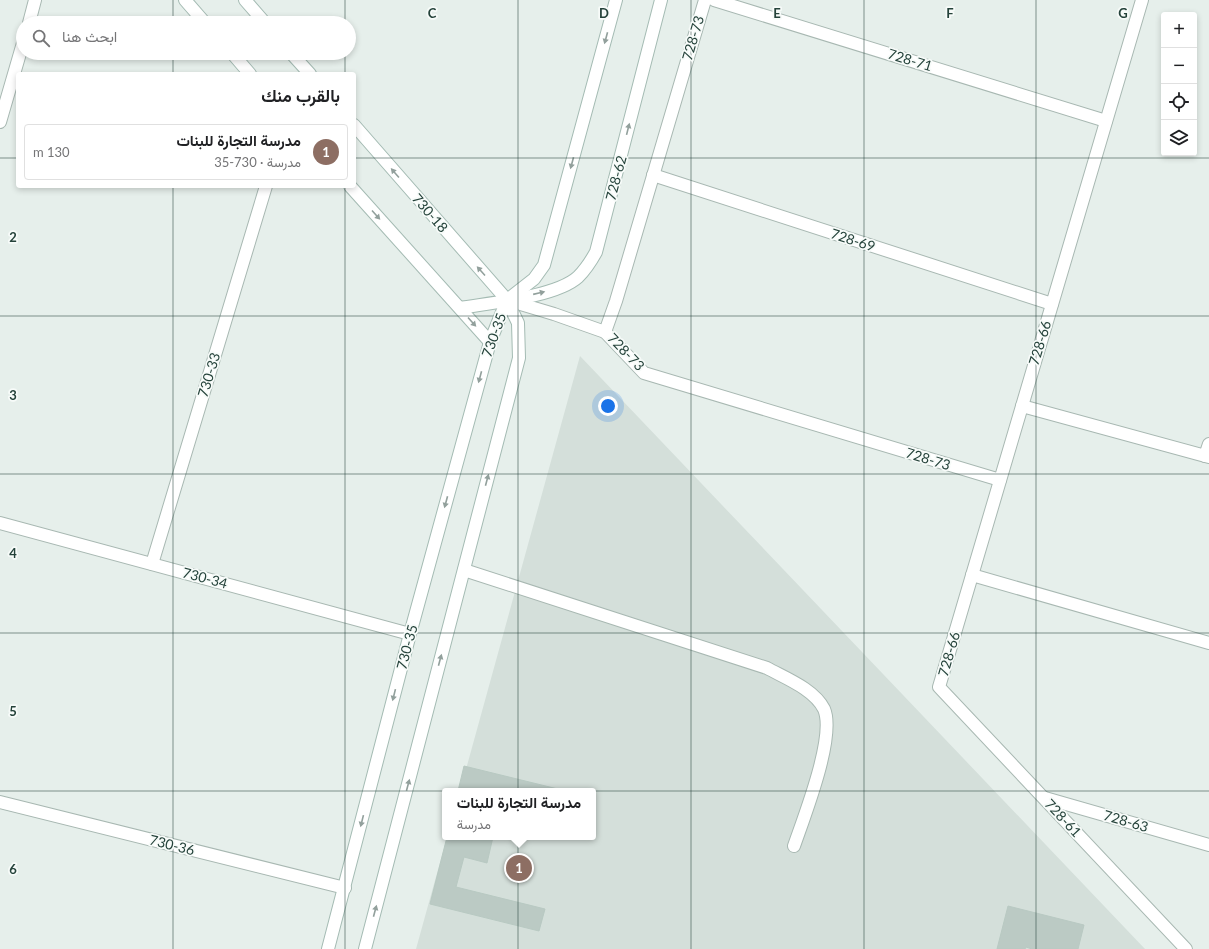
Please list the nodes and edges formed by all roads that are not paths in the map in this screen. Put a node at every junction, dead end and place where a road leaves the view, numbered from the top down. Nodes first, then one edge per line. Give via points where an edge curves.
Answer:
1 (36, 0) edge
2 (185, 0) edge
3 (245, 0) edge
4 (616, 0) edge
5 (661, 0) edge
6 (705, 0) edge
7 (714, 0) edge
8 (1142, 0) edge
9 (31, 16) edge
10 (199, 16) edge
11 (259, 16) edge
12 (18, 60) edge
13 (238, 60) edge
14 (297, 60) edge
15 (248, 72) edge
16 (308, 72) edge
17 (1106, 121) junction
18 (0, 122) edge
19 (356, 127) edge
20 (653, 175) junction
21 (265, 188) edge
22 (352, 188) edge
23 (507, 300) junction
24 (1052, 304) junction
25 (460, 308) junction
26 (605, 332) junction
27 (490, 342) junction
28 (1022, 406) junction
29 (1209, 444) edge
30 (1207, 456) edge
31 (1000, 480) junction
32 (0, 523) edge
33 (152, 564) junction
34 (464, 570) junction
35 (972, 575) junction
36 (410, 634) junction
37 (1209, 643) edge
38 (940, 687) joint
39 (1044, 798) junction
40 (0, 802) edge
41 (1209, 845) edge
42 (794, 846) dead end
43 (345, 888) junction
44 (328, 949) edge
45 (365, 949) edge
46 (1186, 949) edge

1 - 9 street
2 - 10 street
3 - 11 street
4 -> 23 street, 728-62 via 544,265 534,279
23 -> 5 street, 728-62 via 554,290 577,278 596,252
6 - 20 street, 728-73
7 - 17 street, 728-71
8 - 17 street, 728-66
12 - 18 street
13 - 15 street
14 - 16 street
17 - 24 street, 728-66
23 -> 19 street, 730-18
20 - 24 street, 728-69
20 - 26 street, 728-73
21 - 33 street, 730-33
22 -> 25 street
23 - 25 street, 728-62
23 - 26 street
23 - 27 street, 730-35
34 -> 23 street, 730-35 via 519,358 518,323
24 - 28 street, 728-66
25 -> 27 street
26 - 31 street, 728-73 via 644,373
27 -> 36 street, 730-35
28 - 30 street
28 - 31 street, 728-66
29 - 30 street
31 - 35 street, 728-66
32 - 33 street, 730-34
33 - 36 street, 730-34
34 - 42 street via 767,668 811,693 824,709 828,729 814,787
45 -> 34 street, 730-35
35 - 37 street
35 - 38 street, 728-66
36 -> 43 street, 730-35
38 - 39 street, 728-61
39 - 41 street, 728-63
39 - 46 street, 728-61
40 - 43 street, 730-36
43 - 44 street, 730-35

